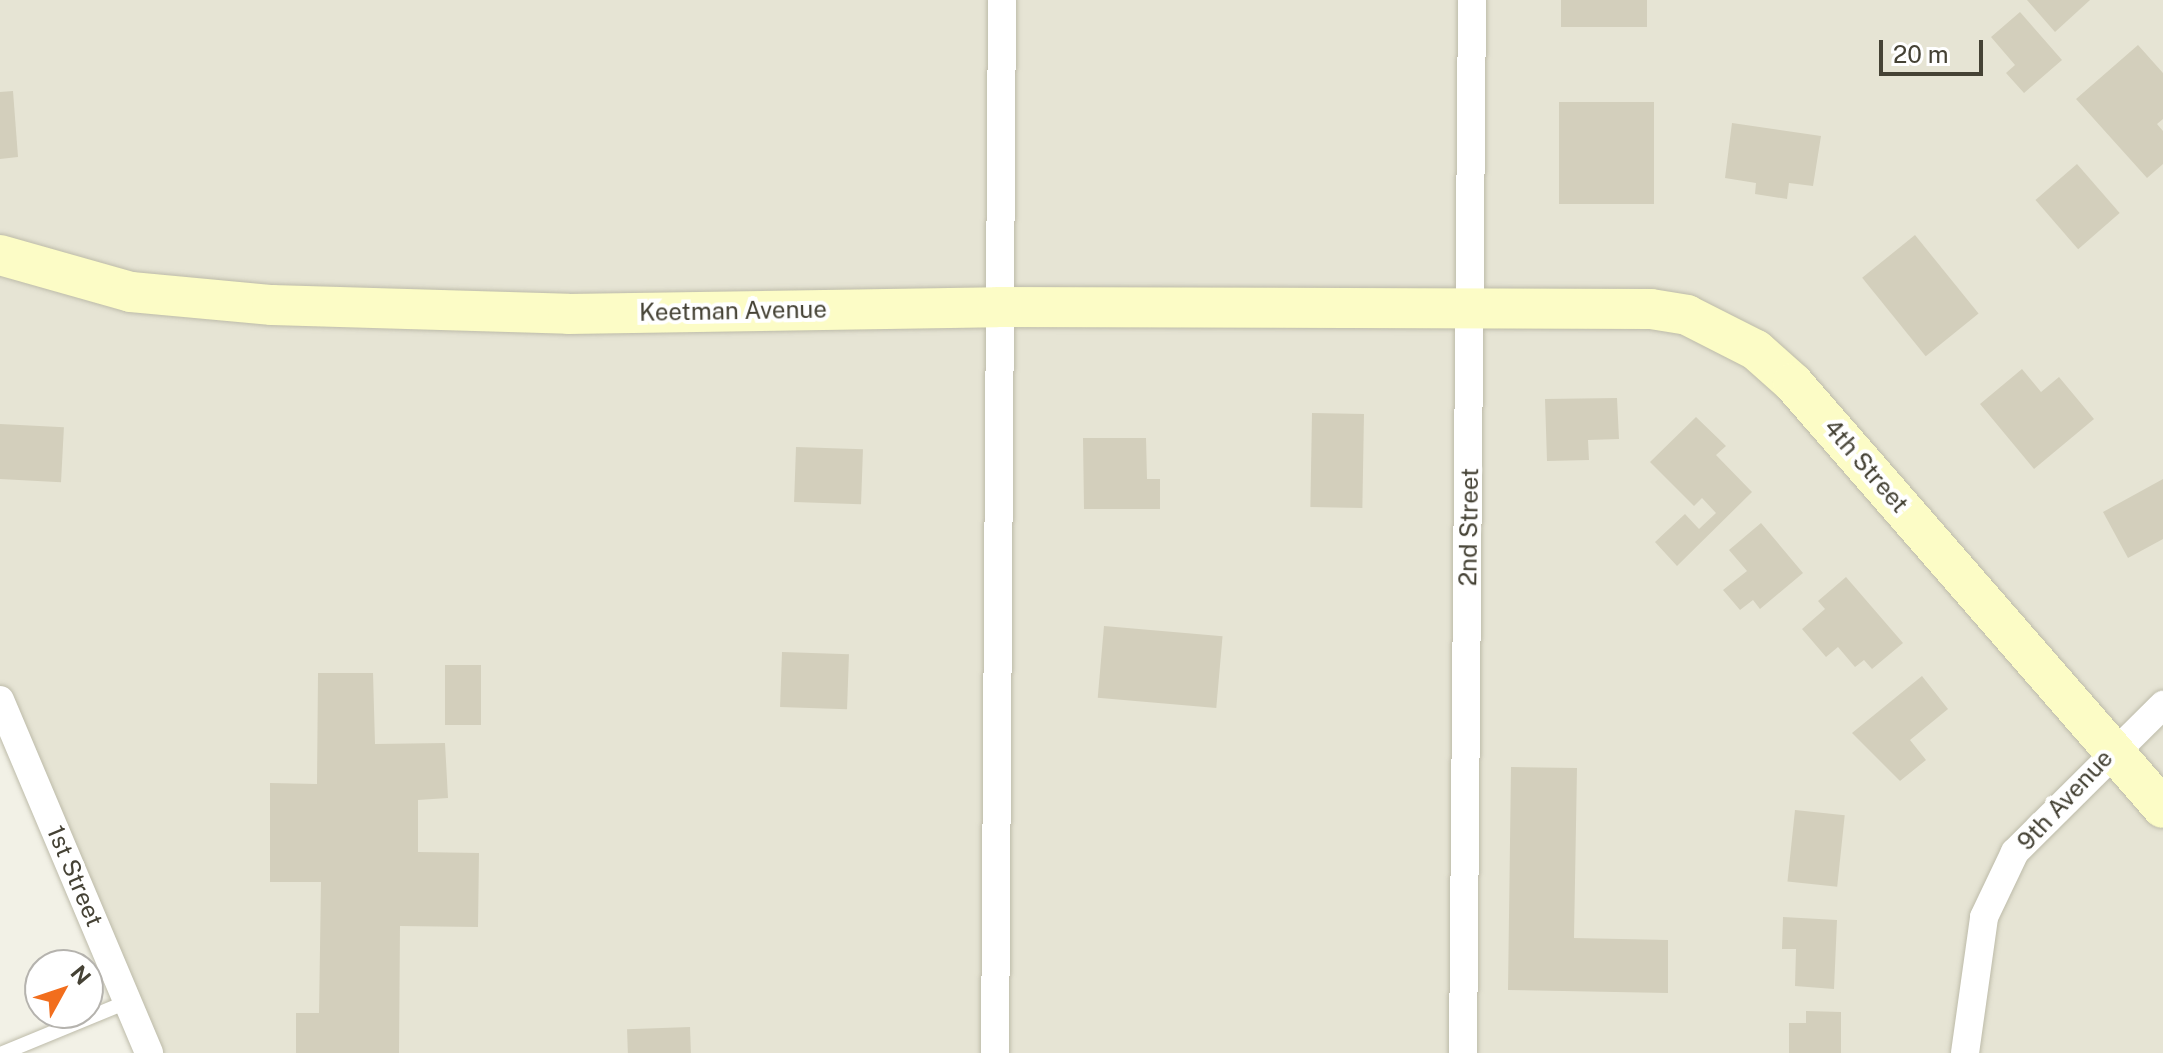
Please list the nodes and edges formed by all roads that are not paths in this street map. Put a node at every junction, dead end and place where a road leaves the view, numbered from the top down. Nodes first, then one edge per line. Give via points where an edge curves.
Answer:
1 (1002, 0) edge
2 (1472, 0) edge
3 (0, 255) edge
4 (997, 307) junction
5 (1472, 312) junction
6 (0, 700) edge
7 (2163, 705) edge
8 (2113, 749) junction
9 (2163, 808) edge
10 (127, 1002) junction
11 (3, 1053) edge
12 (149, 1053) edge
13 (995, 1053) edge
14 (1463, 1053) edge
15 (1965, 1053) edge

1 - 4 street
2 - 5 street, 2nd Street
3 - 4 street, Keetman Avenue via 131,292 272,305 568,314
4 - 5 street, Keetman Avenue
4 - 13 street
5 - 8 street, 4th Street via 1651,309 1687,315 1756,350 1793,383
5 - 14 street, 2nd Street
6 - 10 street, 1st Street
7 - 8 street, 9th Avenue
8 - 9 street, 4th Street
8 - 15 street, 9th Avenue via 2015,852 1996,891 1984,917
10 - 11 lane
10 - 12 street, 1st Street

